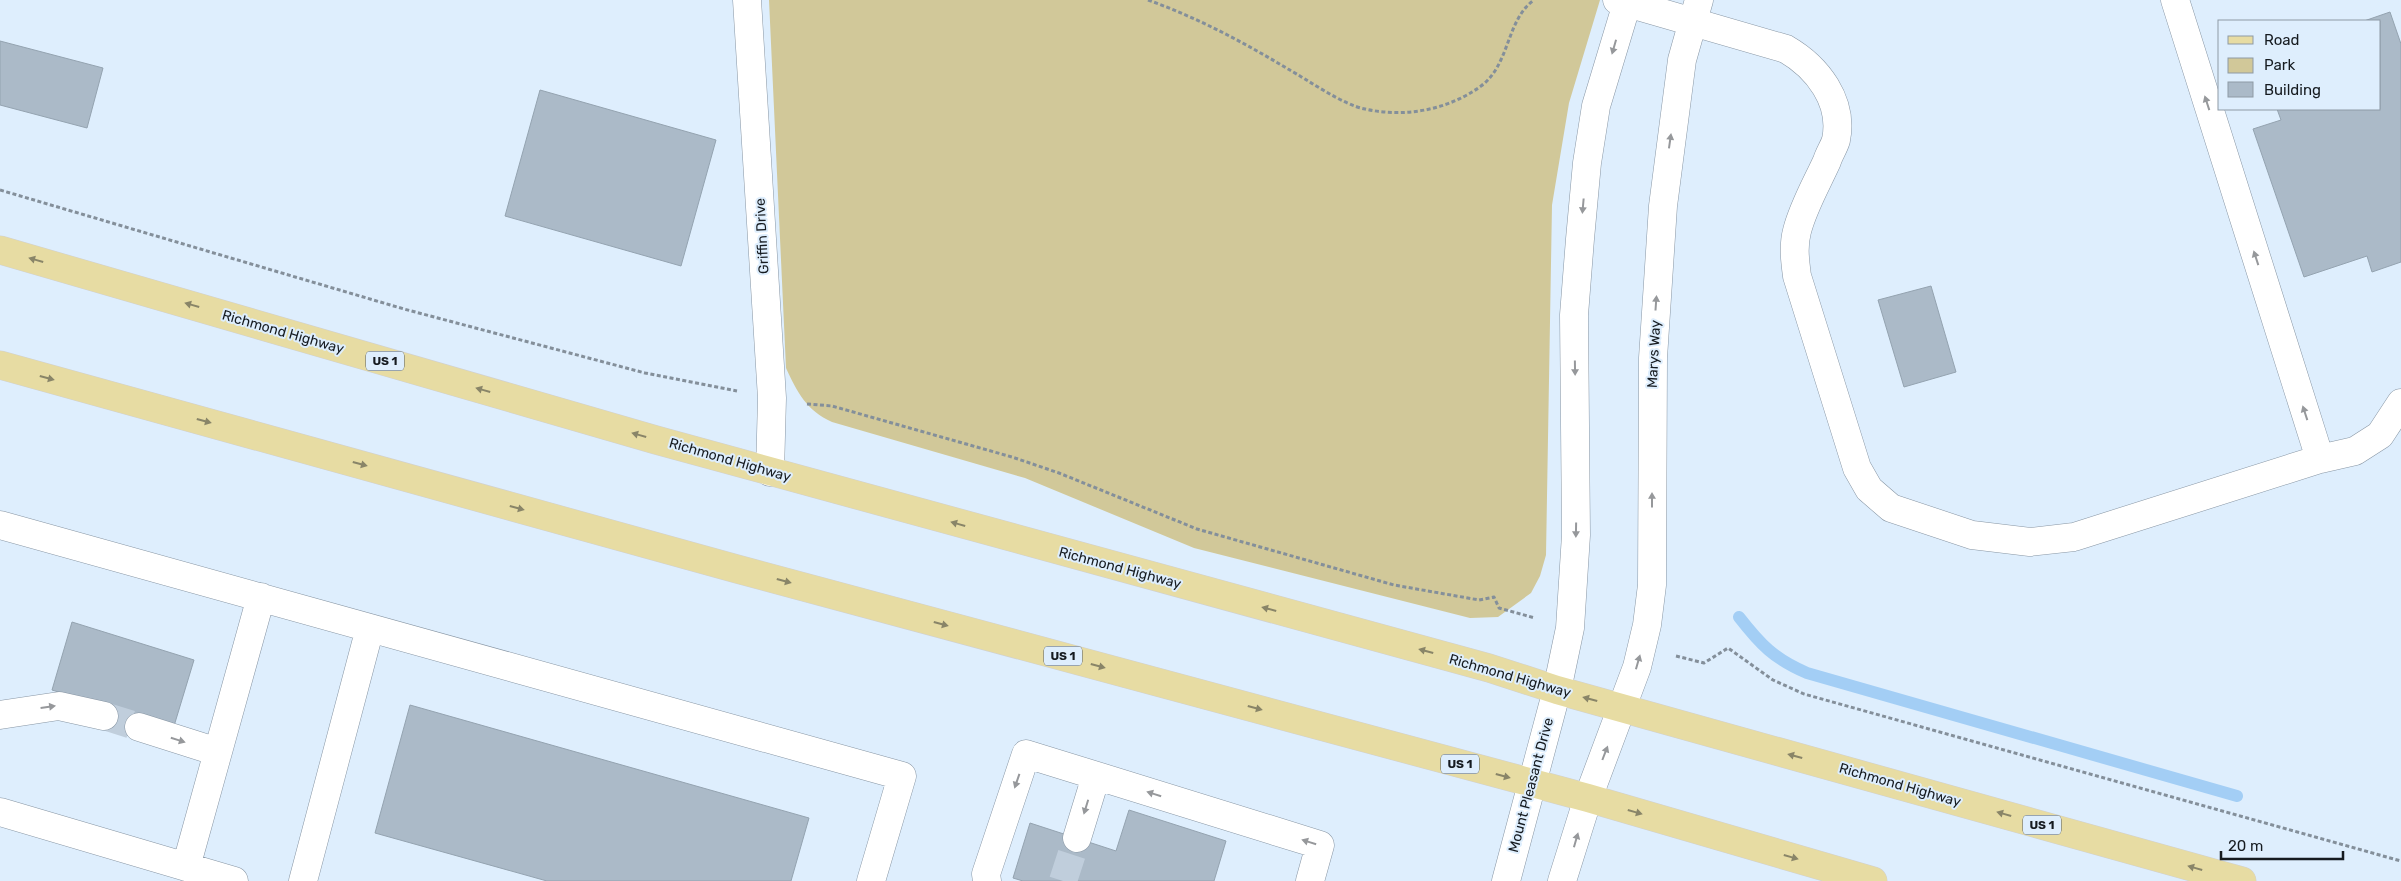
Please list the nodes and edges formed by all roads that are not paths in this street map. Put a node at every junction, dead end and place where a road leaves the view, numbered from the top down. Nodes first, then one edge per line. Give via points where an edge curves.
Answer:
1 (747, 0) edge
2 (2175, 0) edge
3 (1624, 1) edge
4 (1696, 11) edge
5 (0, 250) edge
6 (0, 365) edge
7 (2401, 403) edge
8 (2320, 459) junction
9 (770, 472) junction
10 (0, 525) edge
11 (260, 598) junction
12 (370, 628) junction
13 (1557, 690) junction
14 (1622, 708) junction
15 (0, 715) edge
16 (104, 716) tunnel mouth
17 (139, 727) tunnel mouth
18 (218, 752) junction
19 (1096, 776) junction
20 (1531, 783) junction
21 (1588, 798) junction
22 (0, 812) edge
23 (1077, 838) tunnel mouth
24 (186, 867) junction
25 (234, 881) edge
26 (303, 881) edge
27 (871, 881) edge
28 (987, 881) edge
29 (1310, 881) edge
30 (1506, 881) edge
31 (1562, 881) edge
32 (1873, 881) edge
33 (2242, 881) edge

1 - 9 street, Griffin Drive via 772,398
8 -> 2 street
3 - 4 street
3 -> 13 street via 1596,106 1587,163 1574,315 1576,543 1570,628
4 - 8 street via 1802,58 1816,71 1828,91 1836,115 1836,140 1797,231 1794,254 1797,276 1857,468 1869,489 1890,508 1972,535 2030,542 2054,540 2074,537
14 -> 4 street, Marys Way via 1642,646 1652,585 1652,358 1663,206 1682,60
9 -> 5 main road, Richmond Highway / US 1
6 -> 20 main road, US 1
7 - 8 street via 2380,435 2355,451
13 -> 9 main road, Richmond Highway / US 1 via 1489,668
10 - 11 street
11 - 12 street
11 - 18 street
12 - 26 street
12 - 27 street via 902,776
14 -> 13 main road, Richmond Highway / US 1
13 - 20 street, Mount Pleasant Drive
21 -> 14 street
33 -> 14 main road, Richmond Highway / US 1
15 -> 16 street via 60,706
17 -> 18 street
18 - 24 street
19 -> 23 street
19 -> 28 street via 1026,754 986,874
29 -> 19 street via 1320,845
20 - 21 main road, US 1
20 - 30 street, Mount Pleasant Drive
31 -> 21 street
21 -> 32 main road, US 1
22 - 24 street
24 - 25 street

